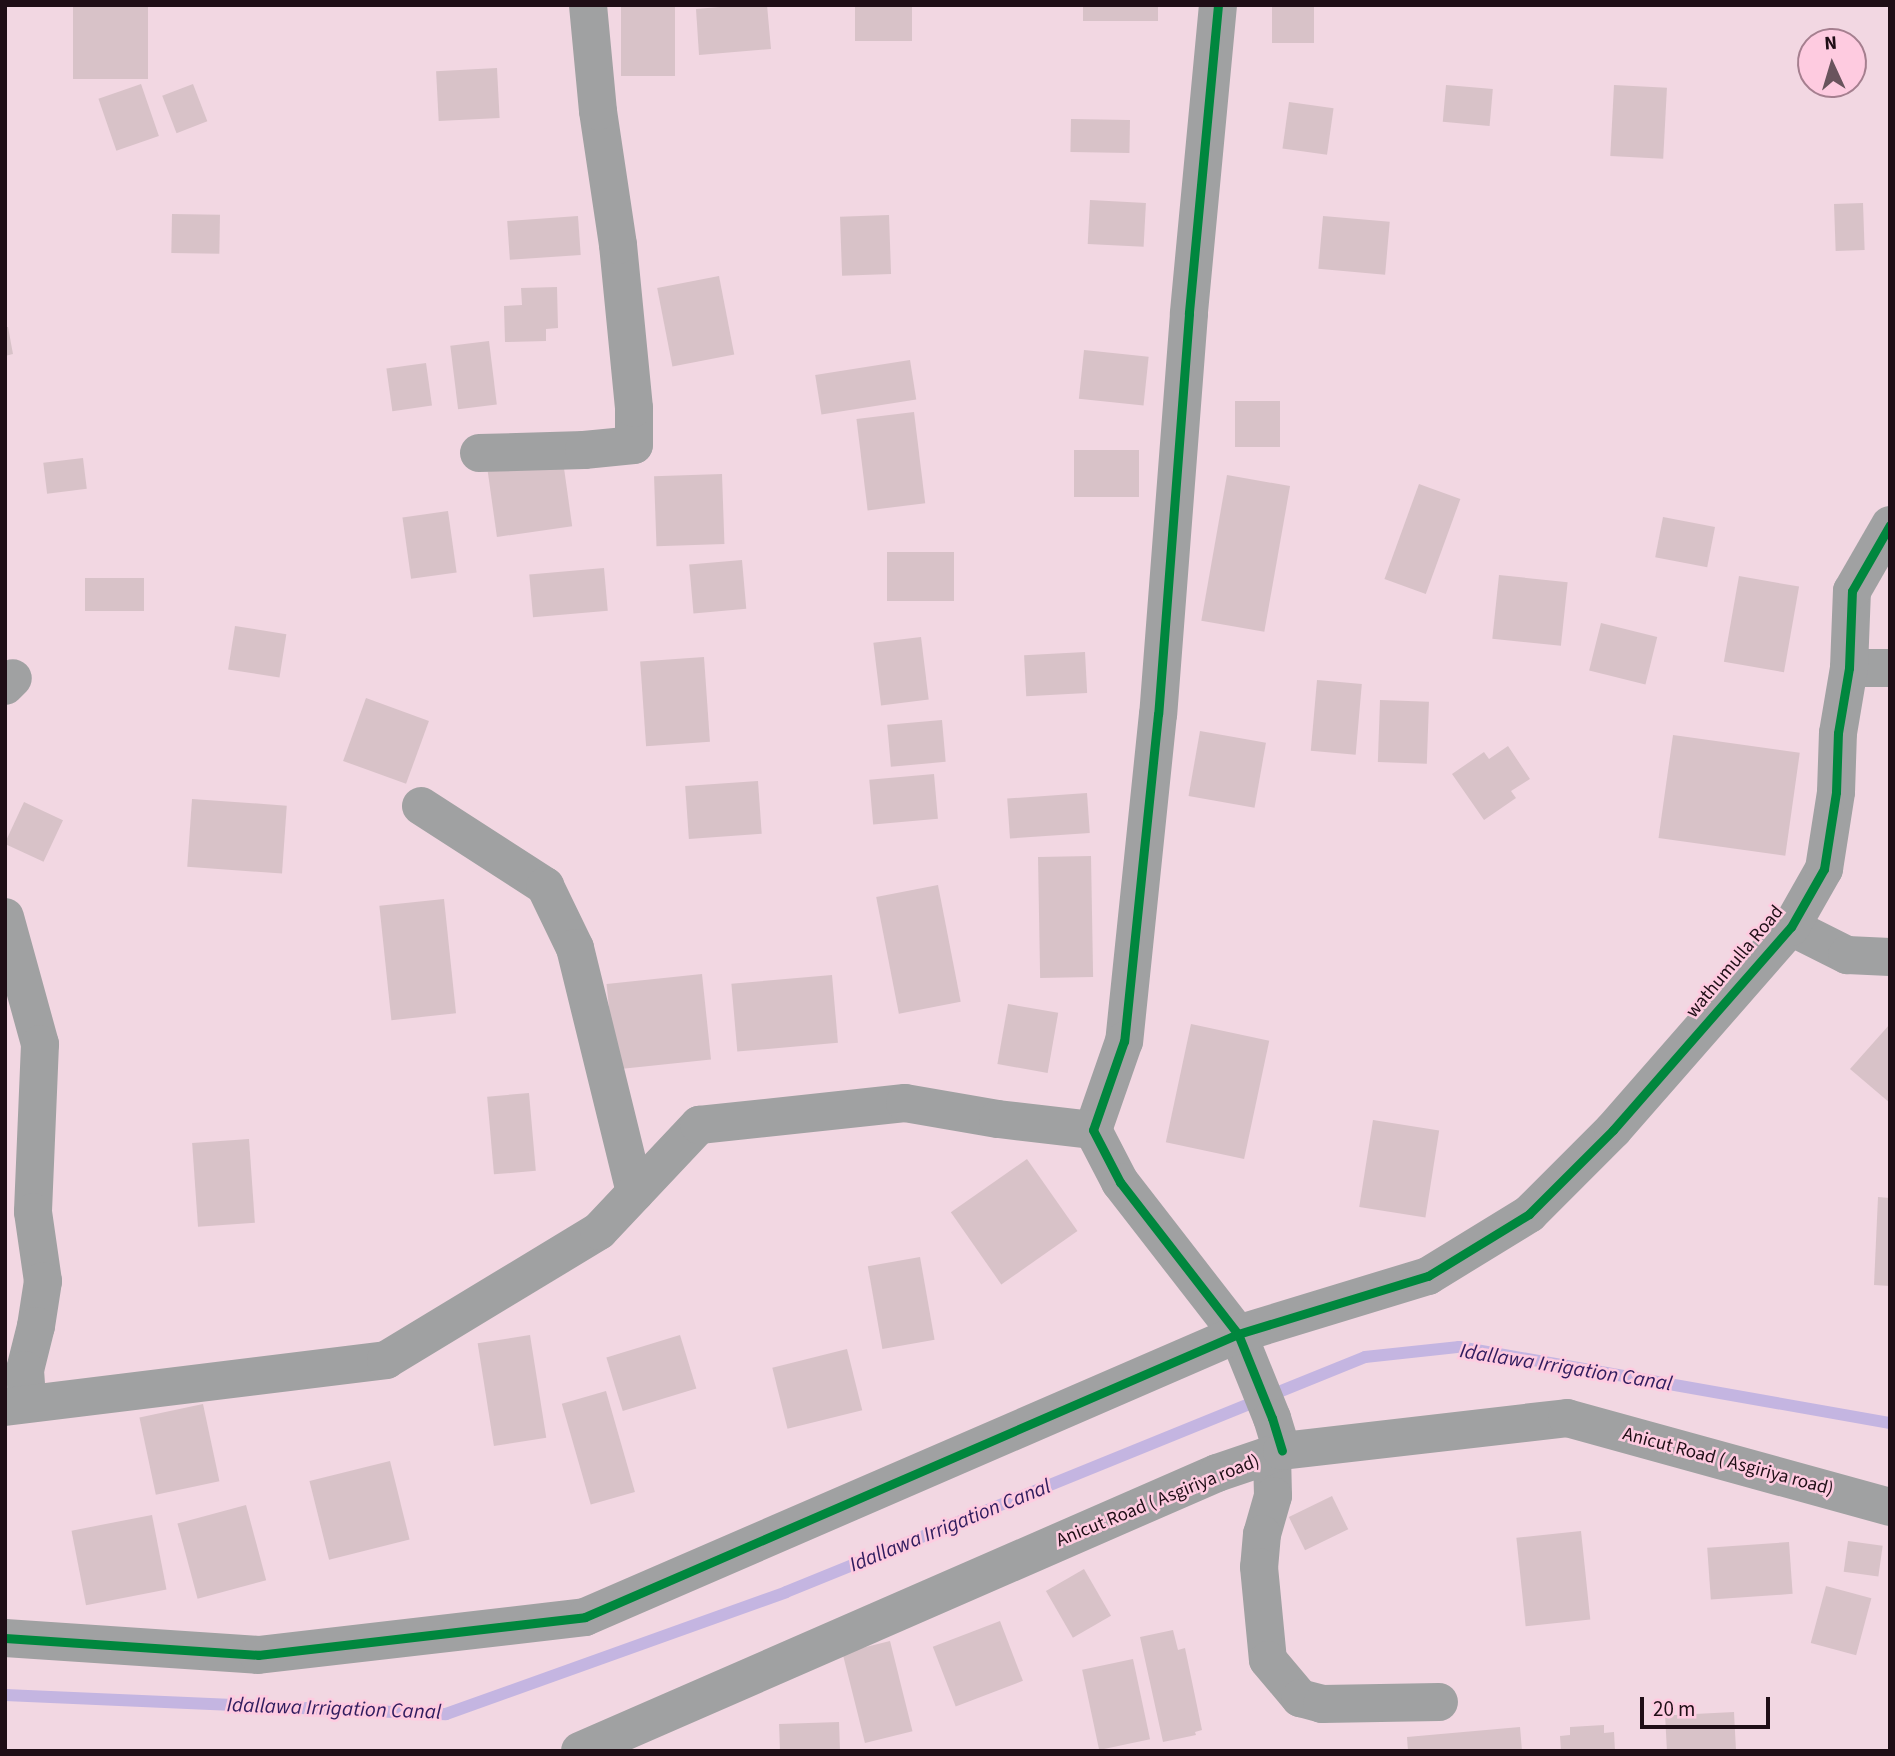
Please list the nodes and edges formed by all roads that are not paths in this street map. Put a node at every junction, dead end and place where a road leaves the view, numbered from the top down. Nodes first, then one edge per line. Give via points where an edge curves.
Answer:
1 (588, 5) edge
2 (1218, 5) edge
3 (479, 453) dead end
4 (1890, 525) edge
5 (1849, 668) junction
6 (1890, 668) edge
7 (421, 806) dead end
8 (5, 917) edge
9 (1791, 927) junction
10 (1890, 957) edge
11 (1093, 1130) junction
12 (635, 1193) junction
13 (1238, 1334) junction
14 (16, 1405) edge
15 (1275, 1442) junction
16 (1890, 1507) edge
17 (5, 1638) edge
18 (1438, 1702) dead end
19 (588, 1749) edge

1 - 3 street via 618,245 634,445
2 - 11 street via 1158,714 1124,1041
4 - 5 street, wathumulla Road via 1852,592
5 - 6 street
5 - 9 street, wathumulla Road via 1824,869
7 - 12 street via 545,886 575,948
8 - 14 street via 40,1044 33,1212 43,1281
9 - 10 street via 1847,955
9 - 13 street, wathumulla Road via 1613,1130 1529,1214 1428,1276
11 - 12 street via 905,1103 699,1125
11 - 13 street via 1120,1182
12 - 14 street via 599,1231 386,1360
13 - 15 street
13 - 17 street, wathumulla Road via 585,1617 258,1655
15 - 16 street, Anicut Road ( Asgiriya road) via 1567,1418
15 - 18 street via 1273,1496 1259,1567 1268,1660 1300,1698 1322,1704
15 - 19 street, Anicut Road ( Asgiriya road) via 1217,1473

